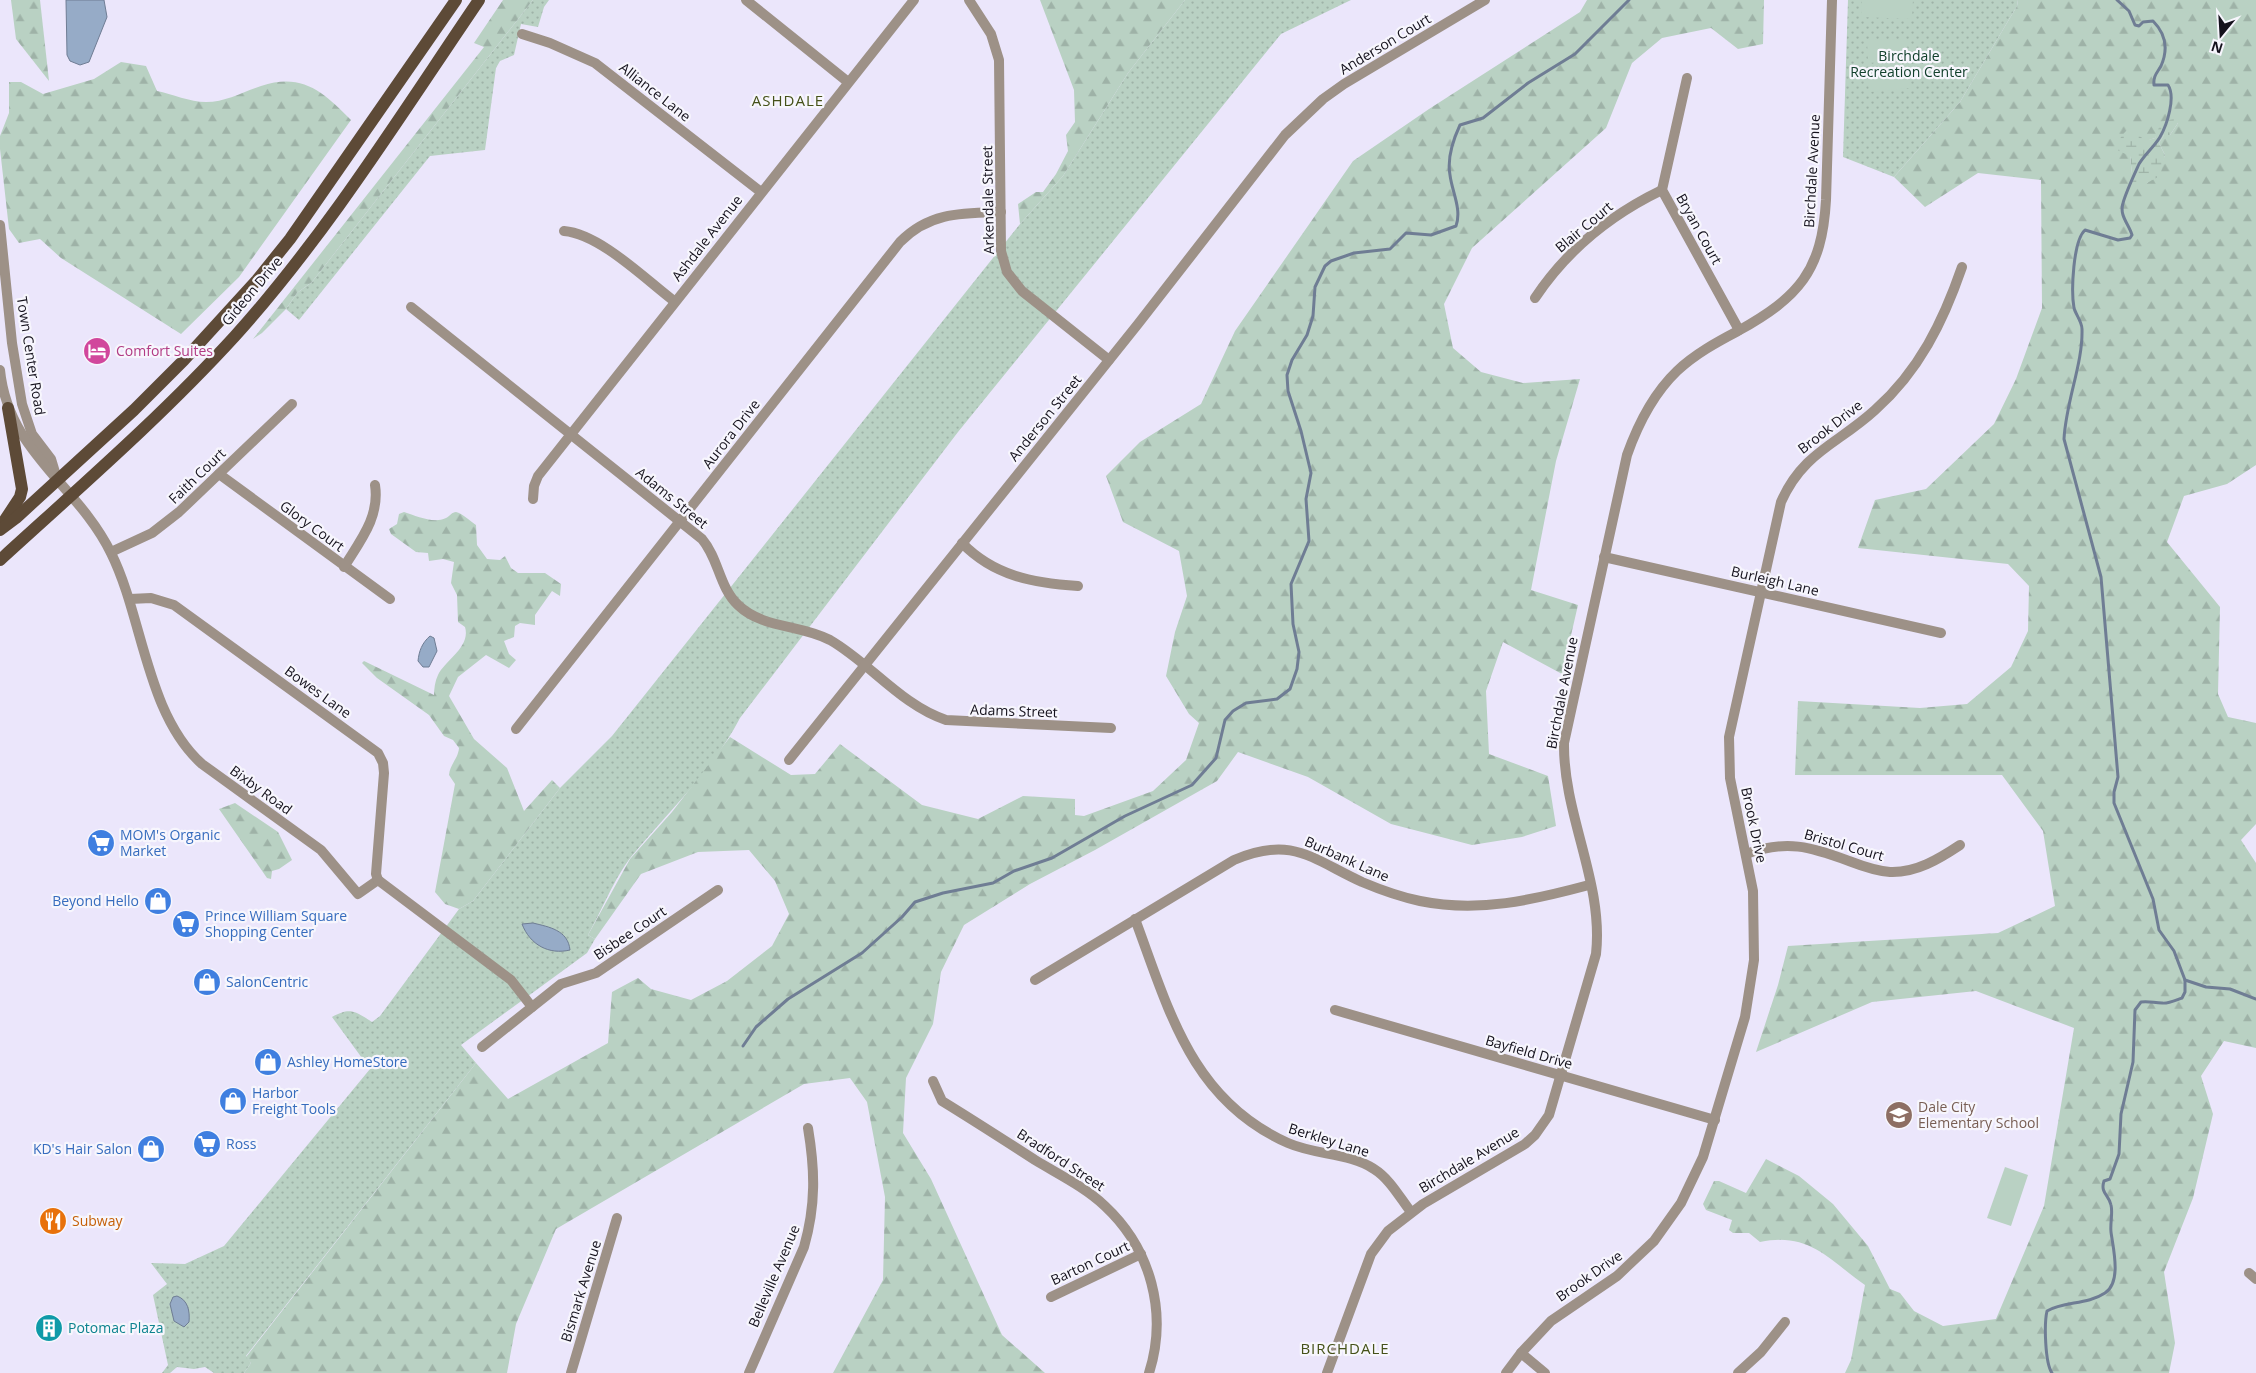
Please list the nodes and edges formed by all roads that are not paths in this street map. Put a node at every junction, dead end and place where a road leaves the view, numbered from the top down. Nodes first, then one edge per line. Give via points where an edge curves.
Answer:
1 (456, 0) edge
2 (479, 0) edge
3 (746, 0) edge
4 (914, 0) edge
5 (969, 0) edge
6 (1485, 0) edge
7 (1832, 0) edge
8 (522, 34) dead end
9 (1688, 78) dead end
10 (848, 82) junction
11 (1325, 98) joint
12 (377, 115) junction
13 (393, 126) junction
14 (1662, 190) junction
15 (761, 192) junction
16 (1001, 212) junction
17 (0, 224) edge
18 (564, 231) dead end
19 (2, 258) edge
20 (1962, 267) dead end
21 (1535, 298) dead end
22 (674, 301) junction
23 (411, 307) dead end
24 (1739, 330) junction
25 (1109, 360) junction
26 (0, 370) edge
27 (292, 404) dead end
28 (8, 408) junction
29 (570, 434) junction
30 (219, 474) junction
31 (58, 480) junction
32 (375, 485) dead end
33 (70, 495) junction
34 (533, 499) dead end
35 (680, 521) junction
36 (0, 528) edge
37 (962, 543) junction
38 (111, 552) junction
39 (1604, 556) junction
40 (0, 560) edge
41 (344, 567) junction
42 (1078, 586) dead end
43 (1761, 592) junction
44 (130, 599) junction
45 (390, 599) dead end
46 (1941, 633) dead end
47 (865, 665) junction
48 (1111, 728) dead end
49 (516, 729) dead end
50 (789, 760) dead end
51 (1960, 845) dead end
52 (1746, 854) junction
53 (378, 880) junction
54 (1590, 885) junction
55 (718, 890) dead end
56 (1135, 919) junction
57 (1035, 980) dead end
58 (532, 1007) junction
59 (1335, 1010) dead end
60 (482, 1047) dead end
61 (1562, 1076) junction
62 (932, 1081) dead end
63 (1715, 1120) junction
64 (808, 1128) dead end
65 (1411, 1212) junction
66 (617, 1218) dead end
67 (1141, 1254) junction
68 (1051, 1297) dead end
69 (1785, 1322) dead end
70 (1521, 1353) junction
71 (571, 1373) edge
72 (749, 1373) edge
73 (1148, 1373) edge
74 (1327, 1373) edge
75 (1506, 1373) edge
76 (1545, 1373) edge
77 (1738, 1373) edge

1 - 12 main road, Gideon Drive
2 - 13 main road, Gideon Drive
3 - 10 street
4 - 10 street, Ashdale Avenue
5 - 16 street, Arkendale Street via 991,34 999,60
6 - 11 street, Anderson Court
7 - 24 street, Birchdale Avenue via 1822,241 1808,273 1795,290 1769,313
8 - 15 street, Alliance Lane via 550,42 595,64
9 - 14 street, Bryan Court
10 - 15 street, Ashdale Avenue
11 - 25 street, Anderson Street via 1285,135
12 - 13 main road
12 - 31 main road, Gideon Drive via 290,239 257,280 184,360
13 - 33 main road, Gideon Drive via 311,243 235,335 164,408
14 - 21 street, Blair Court via 1597,229 1559,266
14 - 24 street, Bryan Court
15 - 22 street, Ashdale Avenue
16 - 25 street, Arkendale Street via 1003,260 1014,282
16 - 35 street, Aurora Drive via 941,216 918,226 906,236
17 - 19 street, Town Center Road
18 - 22 street via 598,242
19 - 31 street, Town Center Road via 22,404 32,434 51,459
20 - 43 street, Brook Drive via 1938,328 1908,374 1876,410 1815,454 1793,478 1781,502
22 - 29 street, Ashdale Avenue
23 - 29 street, Adams Street
24 - 39 street, Birchdale Avenue via 1698,354 1655,396 1627,455
25 - 37 street, Anderson Street
26 - 28 street, Town Center Road
27 - 30 street, Faith Court
28 - 31 street, Town Center Road via 31,450
28 - 36 main road via 22,490
29 - 34 street, Ashdale Avenue via 538,476
29 - 35 street, Adams Street
30 - 38 street, Faith Court via 162,526 144,538
30 - 41 street, Glory Court
31 - 33 street, Town Center Road
31 - 36 main road, Gideon Drive
32 - 41 street via 373,519
33 - 38 street, Bixby Road
33 - 40 main road, Gideon Drive
35 - 47 street, Adams Street via 710,549 728,594 746,612 760,620 820,636
35 - 49 street, Aurora Drive
37 - 42 street via 981,561 1007,575
37 - 47 street, Anderson Street
38 - 44 street, Bixby Road
39 - 43 street, Burleigh Lane
39 - 54 street, Birchdale Avenue via 1564,743 1565,775
41 - 45 street, Glory Court
43 - 46 street, Burleigh Lane
43 - 52 street, Brook Drive via 1729,737 1730,778
44 - 53 street, Bixby Road via 146,661 178,736 194,757 321,850 358,894
44 - 53 street, Bowes Lane via 150,598 174,605 378,753 384,773
47 - 48 street, Adams Street via 923,710 946,720
47 - 50 street, Anderson Street
51 - 52 street, Bristol Court via 1929,864 1900,872 1876,870 1800,845 1767,847
52 - 63 street, Brook Drive via 1753,891 1754,960 1745,1017
53 - 58 street via 511,980
54 - 56 street, Burbank Lane via 1510,904 1445,905 1392,894 1364,883 1315,856 1298,851 1265,850 1234,860
54 - 61 street, Birchdale Avenue via 1598,925 1596,954
55 - 58 street, Bisbee Court via 596,973 565,981
56 - 57 street, Burbank Lane
56 - 65 street, Berkley Lane via 1180,1037 1220,1094 1252,1123 1274,1137 1306,1150 1352,1159 1375,1170
58 - 60 street, Bisbee Court
59 - 61 street, Bayfield Drive
61 - 63 street, Bayfield Drive
61 - 65 street, Birchdale Avenue via 1549,1115 1530,1140
62 - 67 street, Bradford Street via 942,1101 1104,1205 1123,1226
63 - 70 street, Brook Drive via 1694,1181 1654,1241 1618,1276 1551,1321
64 - 72 street, Belleville Avenue via 814,1173 810,1227
65 - 74 street, Birchdale Avenue via 1388,1231 1371,1254
66 - 71 street, Bismark Avenue
67 - 68 street, Barton Court
67 - 73 street, Bradford Street via 1151,1278 1157,1318
69 - 77 street via 1761,1352
70 - 75 street, Brook Drive
70 - 76 street

